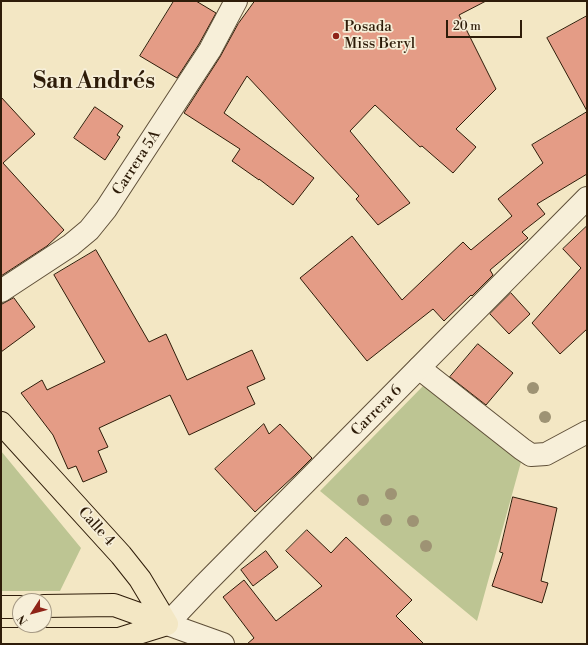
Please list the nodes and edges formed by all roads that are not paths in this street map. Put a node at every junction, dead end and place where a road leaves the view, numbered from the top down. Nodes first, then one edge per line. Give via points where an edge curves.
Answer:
1 (236, 1) edge
2 (587, 198) edge
3 (1, 291) edge
4 (419, 368) junction
5 (1, 422) edge
6 (587, 432) edge
7 (52, 606) edge
8 (1, 607) edge
9 (12, 607) edge
10 (168, 634) edge
11 (1, 639) edge
12 (223, 644) edge

1 - 3 street, Carrera 5A via 210,50 106,209 89,230 71,245
2 - 4 street, Carrera 6
4 - 6 street via 531,454 546,454
4 - 10 street, Carrera 6 via 204,585
5 - 10 main road, Calle 4 via 140,579
7 - 10 main road via 114,605
8 - 9 main road
10 - 11 main road, Carrera 6 via 119,639
10 - 12 street

